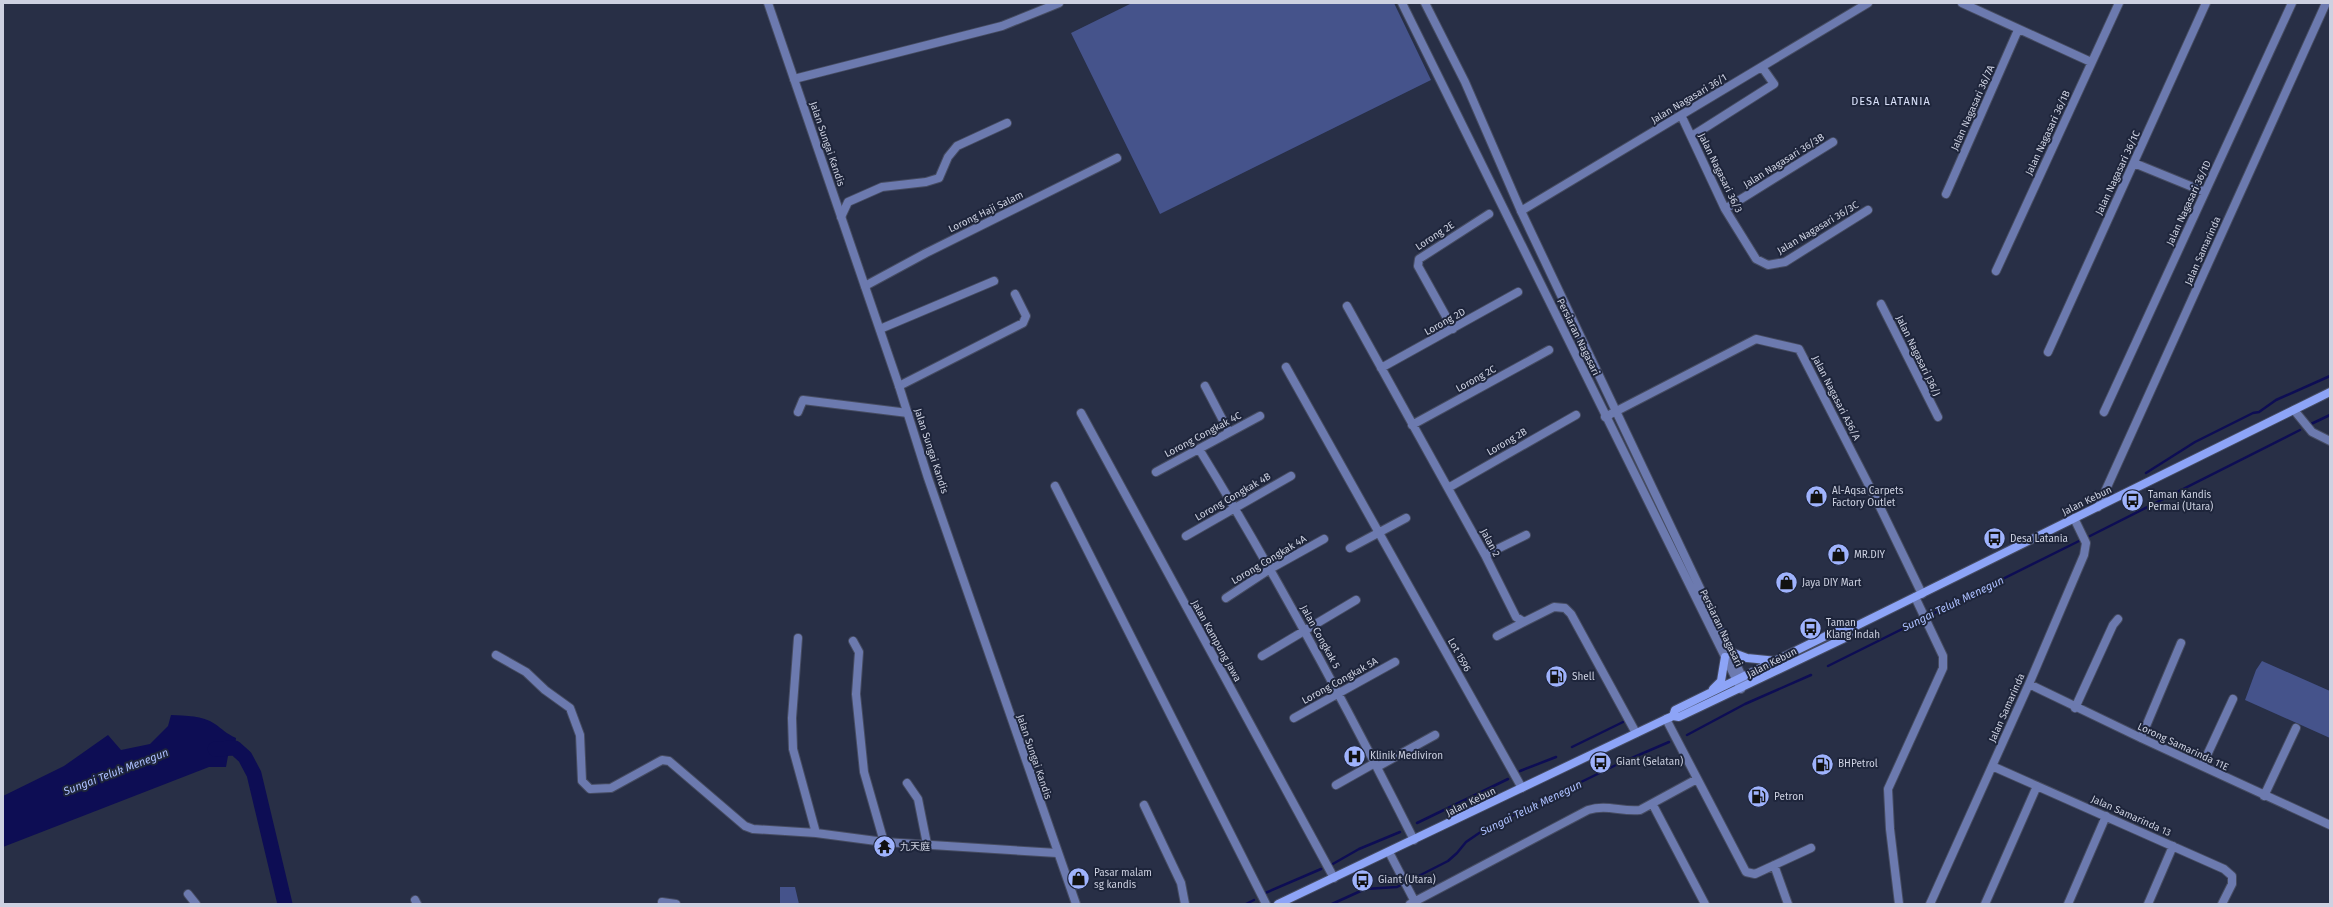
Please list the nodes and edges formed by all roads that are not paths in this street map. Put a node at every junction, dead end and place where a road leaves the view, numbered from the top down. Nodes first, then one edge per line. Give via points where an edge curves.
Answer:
1 (768, 3) edge
2 (1059, 3) edge
3 (1402, 3) edge
4 (1425, 3) edge
5 (1868, 3) edge
6 (1962, 3) edge
7 (2119, 3) edge
8 (2206, 3) edge
9 (2292, 3) edge
10 (2326, 3) edge
11 (2018, 30) junction
12 (2091, 62) junction
13 (1762, 67) junction
14 (794, 79) junction
15 (1680, 115) junction
16 (1007, 123) dead end
17 (1692, 136) junction
18 (1833, 142) dead end
19 (1117, 158) dead end
20 (2134, 163) junction
21 (2205, 192) junction
22 (1946, 194) dead end
23 (1725, 209) junction
24 (1868, 210) dead end
25 (1521, 211) junction
26 (1489, 214) dead end
27 (841, 217) junction
28 (1756, 259) joint
29 (1996, 271) dead end
30 (994, 281) dead end
31 (865, 286) junction
32 (1518, 292) dead end
33 (1015, 294) dead end
34 (1881, 304) dead end
35 (1347, 306) dead end
36 (880, 329) junction
37 (1453, 329) junction
38 (1549, 350) dead end
39 (2048, 352) dead end
40 (1286, 367) dead end
41 (1381, 368) junction
42 (900, 386) junction
43 (1205, 386) dead end
44 (2330, 392) edge
45 (2294, 410) junction
46 (1616, 411) junction
47 (798, 412) dead end
48 (2104, 412) dead end
49 (908, 413) junction
50 (1081, 413) dead end
51 (1576, 414) dead end
52 (1260, 416) dead end
53 (1605, 417) junction
54 (1938, 417) dead end
55 (1412, 425) junction
56 (1229, 432) junction
57 (2330, 441) edge
58 (1199, 449) junction
59 (1156, 472) dead end
60 (1291, 476) dead end
61 (1055, 486) dead end
62 (1448, 488) junction
63 (2098, 507) junction
64 (1235, 508) junction
65 (1406, 518) dead end
66 (2074, 518) junction
67 (1379, 532) junction
68 (1526, 535) dead end
69 (1186, 536) dead end
70 (1324, 539) dead end
71 (1350, 548) dead end
72 (1485, 555) junction
73 (1270, 569) junction
74 (1919, 595) junction
75 (1226, 598) dead end
76 (1356, 600) dead end
77 (2118, 618) dead end
78 (1524, 622) junction
79 (1854, 627) junction
80 (1305, 631) junction
81 (1497, 636) dead end
82 (798, 638) dead end
83 (853, 641) dead end
84 (2181, 643) dead end
85 (496, 655) dead end
86 (1728, 655) junction
87 (1262, 656) dead end
88 (1777, 661) junction
89 (1395, 662) dead end
90 (1739, 679) junction
91 (2029, 684) junction
92 (1744, 688) junction
93 (1340, 693) junction
94 (1710, 693) junction
95 (2233, 699) dead end
96 (2076, 708) junction
97 (1670, 717) junction
98 (1294, 718) dead end
99 (2296, 728) dead end
100 (1636, 733) junction
101 (1435, 735) dead end
102 (2141, 738) junction
103 (1376, 765) junction
104 (1992, 766) junction
105 (2202, 766) junction
106 (1698, 779) junction
107 (907, 783) dead end
108 (1336, 785) dead end
109 (2037, 786) junction
110 (1522, 788) junction
111 (2264, 796) junction
112 (1144, 805) dead end
113 (1653, 805) junction
114 (2106, 816) junction
115 (2329, 823) edge
116 (816, 833) junction
117 (1414, 840) junction
118 (884, 842) junction
119 (927, 844) junction
120 (2173, 846) junction
121 (1811, 848) dead end
122 (1389, 852) junction
123 (1057, 853) junction
124 (1774, 865) junction
125 (1334, 878) junction
126 (188, 894) dead end
127 (662, 902) dead end
128 (1413, 903) edge
129 (196, 904) edge
130 (676, 904) edge
131 (1076, 904) edge
132 (1185, 904) edge
133 (1266, 904) edge
134 (1278, 904) edge
135 (1705, 904) edge
136 (1788, 904) edge
137 (1899, 904) edge
138 (1930, 904) edge
139 (1984, 904) edge
140 (2068, 904) edge
141 (2148, 904) edge
142 (2222, 904) edge

1 - 14 street, Jalan Sungai Kandis
2 - 14 street via 1002,26
3 - 53 street, Persiaran Nagasari
4 - 25 street, Persiaran Nagasari via 1465,82
5 - 13 street, Jalan Nagasari 36/1
6 - 11 street
7 - 12 street, Jalan Nagasari 36/1B
8 - 20 street, Jalan Nagasari 36/1C
9 - 21 street, Jalan Nagasari 36/1D
10 - 63 street, Jalan Samarinda
11 - 12 street
11 - 22 street, Jalan Nagasari 36/7A
12 - 29 street, Jalan Nagasari 36/1B
13 - 15 street, Jalan Nagasari 36/1
13 - 17 street via 1774,84
14 - 27 street, Jalan Sungai Kandis
15 - 17 street, Jalan Nagasari 36/3
15 - 25 street, Jalan Nagasari 36/1
16 - 27 street via 957,146 948,157 939,178 882,187 848,202
17 - 23 street, Jalan Nagasari 36/3
18 - 23 street, Jalan Nagasari 36/3B
19 - 31 street, Lorong Haji Salam
20 - 21 street
20 - 39 street, Jalan Nagasari 36/1C
21 - 48 street, Jalan Nagasari 36/1D
23 - 28 street, Jalan Nagasari 36/3
24 - 28 street, Jalan Nagasari 36/3C via 1785,262 1768,266
25 - 46 street, Persiaran Nagasari
26 - 37 street, Lorong 2E via 1419,259 1418,266
27 - 31 street, Jalan Sungai Kandis
30 - 36 street
31 - 36 street, Jalan Sungai Kandis
32 - 37 street, Lorong 2D
33 - 42 street via 1026,316 1023,323
34 - 54 street, Jalan Nagasari J36/J
35 - 41 street, Jalan 2
36 - 42 street, Jalan Sungai Kandis
37 - 41 street, Lorong 2D
38 - 55 street, Lorong 2C
40 - 67 street, Lot 1596
41 - 55 street, Jalan 2
42 - 49 street, Jalan Sungai Kandis
43 - 56 street
44 - 45 main road, Jalan Kebun
45 - 57 street via 2312,432
45 - 63 main road, Jalan Kebun
46 - 53 street
46 - 74 street, Jalan Nagasari A36/A via 1756,339 1799,349 1882,511
46 - 86 street, Persiaran Nagasari
47 - 49 street via 803,400
49 - 123 street, Jalan Sungai Kandis
50 - 125 street, Jalan Kampung Jawa
51 - 62 street, Lorong 2B
52 - 56 street, Lorong Congkak 4C
53 - 86 street, Persiaran Nagasari
55 - 62 street, Jalan 2
56 - 58 street, Lorong Congkak 4C
58 - 59 street, Lorong Congkak 4C
58 - 64 street, Jalan Congkak 5
60 - 64 street, Lorong Congkak 4B
61 - 133 street
62 - 72 street, Jalan 2
63 - 66 main road, Jalan Kebun
64 - 69 street, Lorong Congkak 4B
64 - 73 street, Jalan Congkak 5
65 - 67 street
66 - 74 main road, Jalan Kebun
66 - 91 street, Jalan Samarinda via 2086,543 2084,555
67 - 71 street
67 - 110 street, Lot 1596
68 - 72 street
70 - 73 street, Lorong Congkak 4A
72 - 78 street, Jalan 2 via 1516,617
73 - 75 street, Lorong Congkak 4A
73 - 80 street, Jalan Congkak 5
74 - 79 main road, Jalan Kebun
74 - 137 street via 1926,619 1943,656 1942,668 1888,789
76 - 80 street
77 - 96 street
78 - 81 street
78 - 100 street via 1554,607 1565,608 1571,614
79 - 88 main road, Jalan Kebun via 1840,628
79 - 92 main road, Jalan Kebun via 1845,638
80 - 87 street
80 - 93 street, Jalan Congkak 5
82 - 116 street via 792,718 793,749
83 - 118 street via 859,652 856,694 864,772
84 - 102 street
85 - 116 street via 526,672 570,708 580,735 582,781 590,789 611,788 662,760 669,761 753,830
86 - 88 main road
86 - 90 street, Persiaran Nagasari
86 - 94 main road via 1721,682
88 - 90 main road, Jalan Kebun
89 - 93 street, Lorong Congkak 5A
90 - 92 street, Persiaran Nagasari
90 - 94 main road, Jalan Kebun
91 - 96 street, Lorong Samarinda 11E
91 - 104 street, Jalan Samarinda
92 - 97 main road, Jalan Kebun via 1679,717
93 - 98 street, Lorong Congkak 5A
93 - 103 street, Jalan Congkak 5
94 - 97 main road, Jalan Kebun via 1675,710
95 - 105 street
96 - 102 street, Lorong Samarinda 11E
97 - 100 main road, Jalan Kebun
97 - 106 street
99 - 111 street
100 - 110 main road, Jalan Kebun
101 - 103 street
102 - 105 street, Lorong Samarinda 11E
103 - 108 street
103 - 117 street, Jalan Congkak 5
104 - 109 street, Jalan Samarinda 13
104 - 138 street, Jalan Samarinda
105 - 111 street, Lorong Samarinda 11E
106 - 113 street
106 - 124 street via 1744,870 1749,874 1755,874
107 - 119 street via 914,789 918,799
109 - 114 street, Jalan Samarinda 13
109 - 139 street
110 - 117 main road, Jalan Kebun
111 - 115 street, Lorong Samarinda 11E
112 - 132 street via 1181,883
113 - 128 street via 1631,811 1600,806 1588,810
113 - 135 street
114 - 120 street, Jalan Samarinda 13
114 - 140 street
116 - 118 street
117 - 122 main road, Jalan Kebun
118 - 119 street
119 - 123 street
120 - 141 street
120 - 142 street, Jalan Samarinda 13 via 2224,869 2232,876 2232,884
121 - 124 street
122 - 125 main road, Jalan Kebun
122 - 128 street
123 - 131 street, Jalan Sungai Kandis
124 - 136 street
125 - 134 main road, Jalan Kebun
126 - 129 street
127 - 130 street

